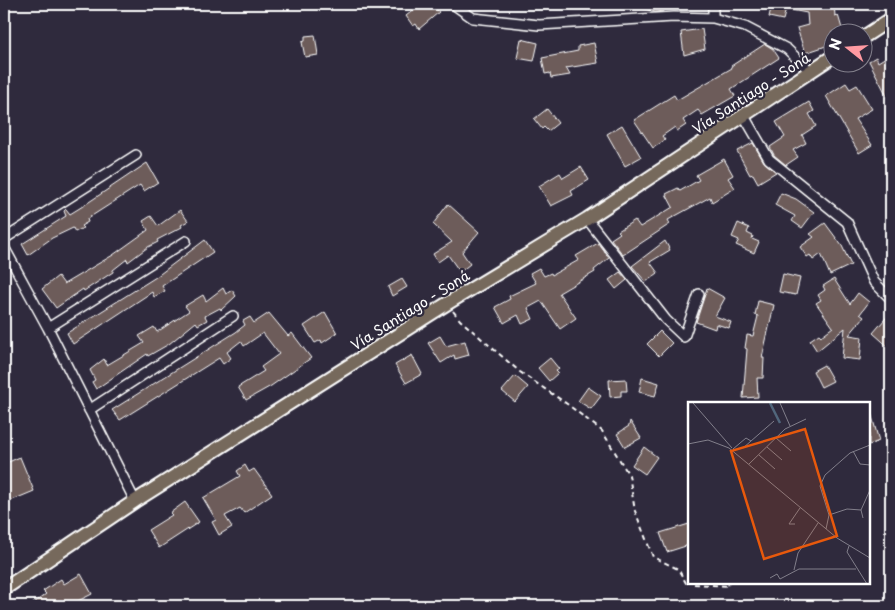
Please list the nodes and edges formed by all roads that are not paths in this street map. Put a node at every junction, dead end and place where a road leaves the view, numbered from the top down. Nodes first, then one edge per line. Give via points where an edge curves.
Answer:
1 (453, 4) edge
2 (713, 4) edge
3 (713, 18) junction
4 (891, 19) edge
5 (872, 31) edge
6 (822, 64) edge
7 (811, 72) junction
8 (744, 116) junction
9 (136, 155) dead end
10 (587, 219) junction
11 (4, 239) edge
12 (186, 241) dead end
13 (4, 247) edge
14 (699, 294) dead end
15 (891, 299) edge
16 (233, 316) dead end
17 (48, 328) junction
18 (89, 410) junction
19 (135, 501) junction
20 (4, 589) edge

1 - 3 street via 474,18 539,25 674,17
2 - 3 street
3 - 7 street via 745,27 787,49
4 - 5 main road
6 - 7 main road, Vía Santiago - Soná
7 - 8 main road, Vía Santiago - Soná
8 - 10 main road, Vía Santiago - Soná
8 - 15 street via 769,159 847,222 874,282
9 - 11 street
10 - 14 street via 666,320 684,337
10 - 19 main road, Vía Santiago - Soná
12 - 17 street
13 - 17 street
16 - 18 street
17 - 18 street
18 - 19 street
19 - 20 main road, Vía Santiago - Soná

